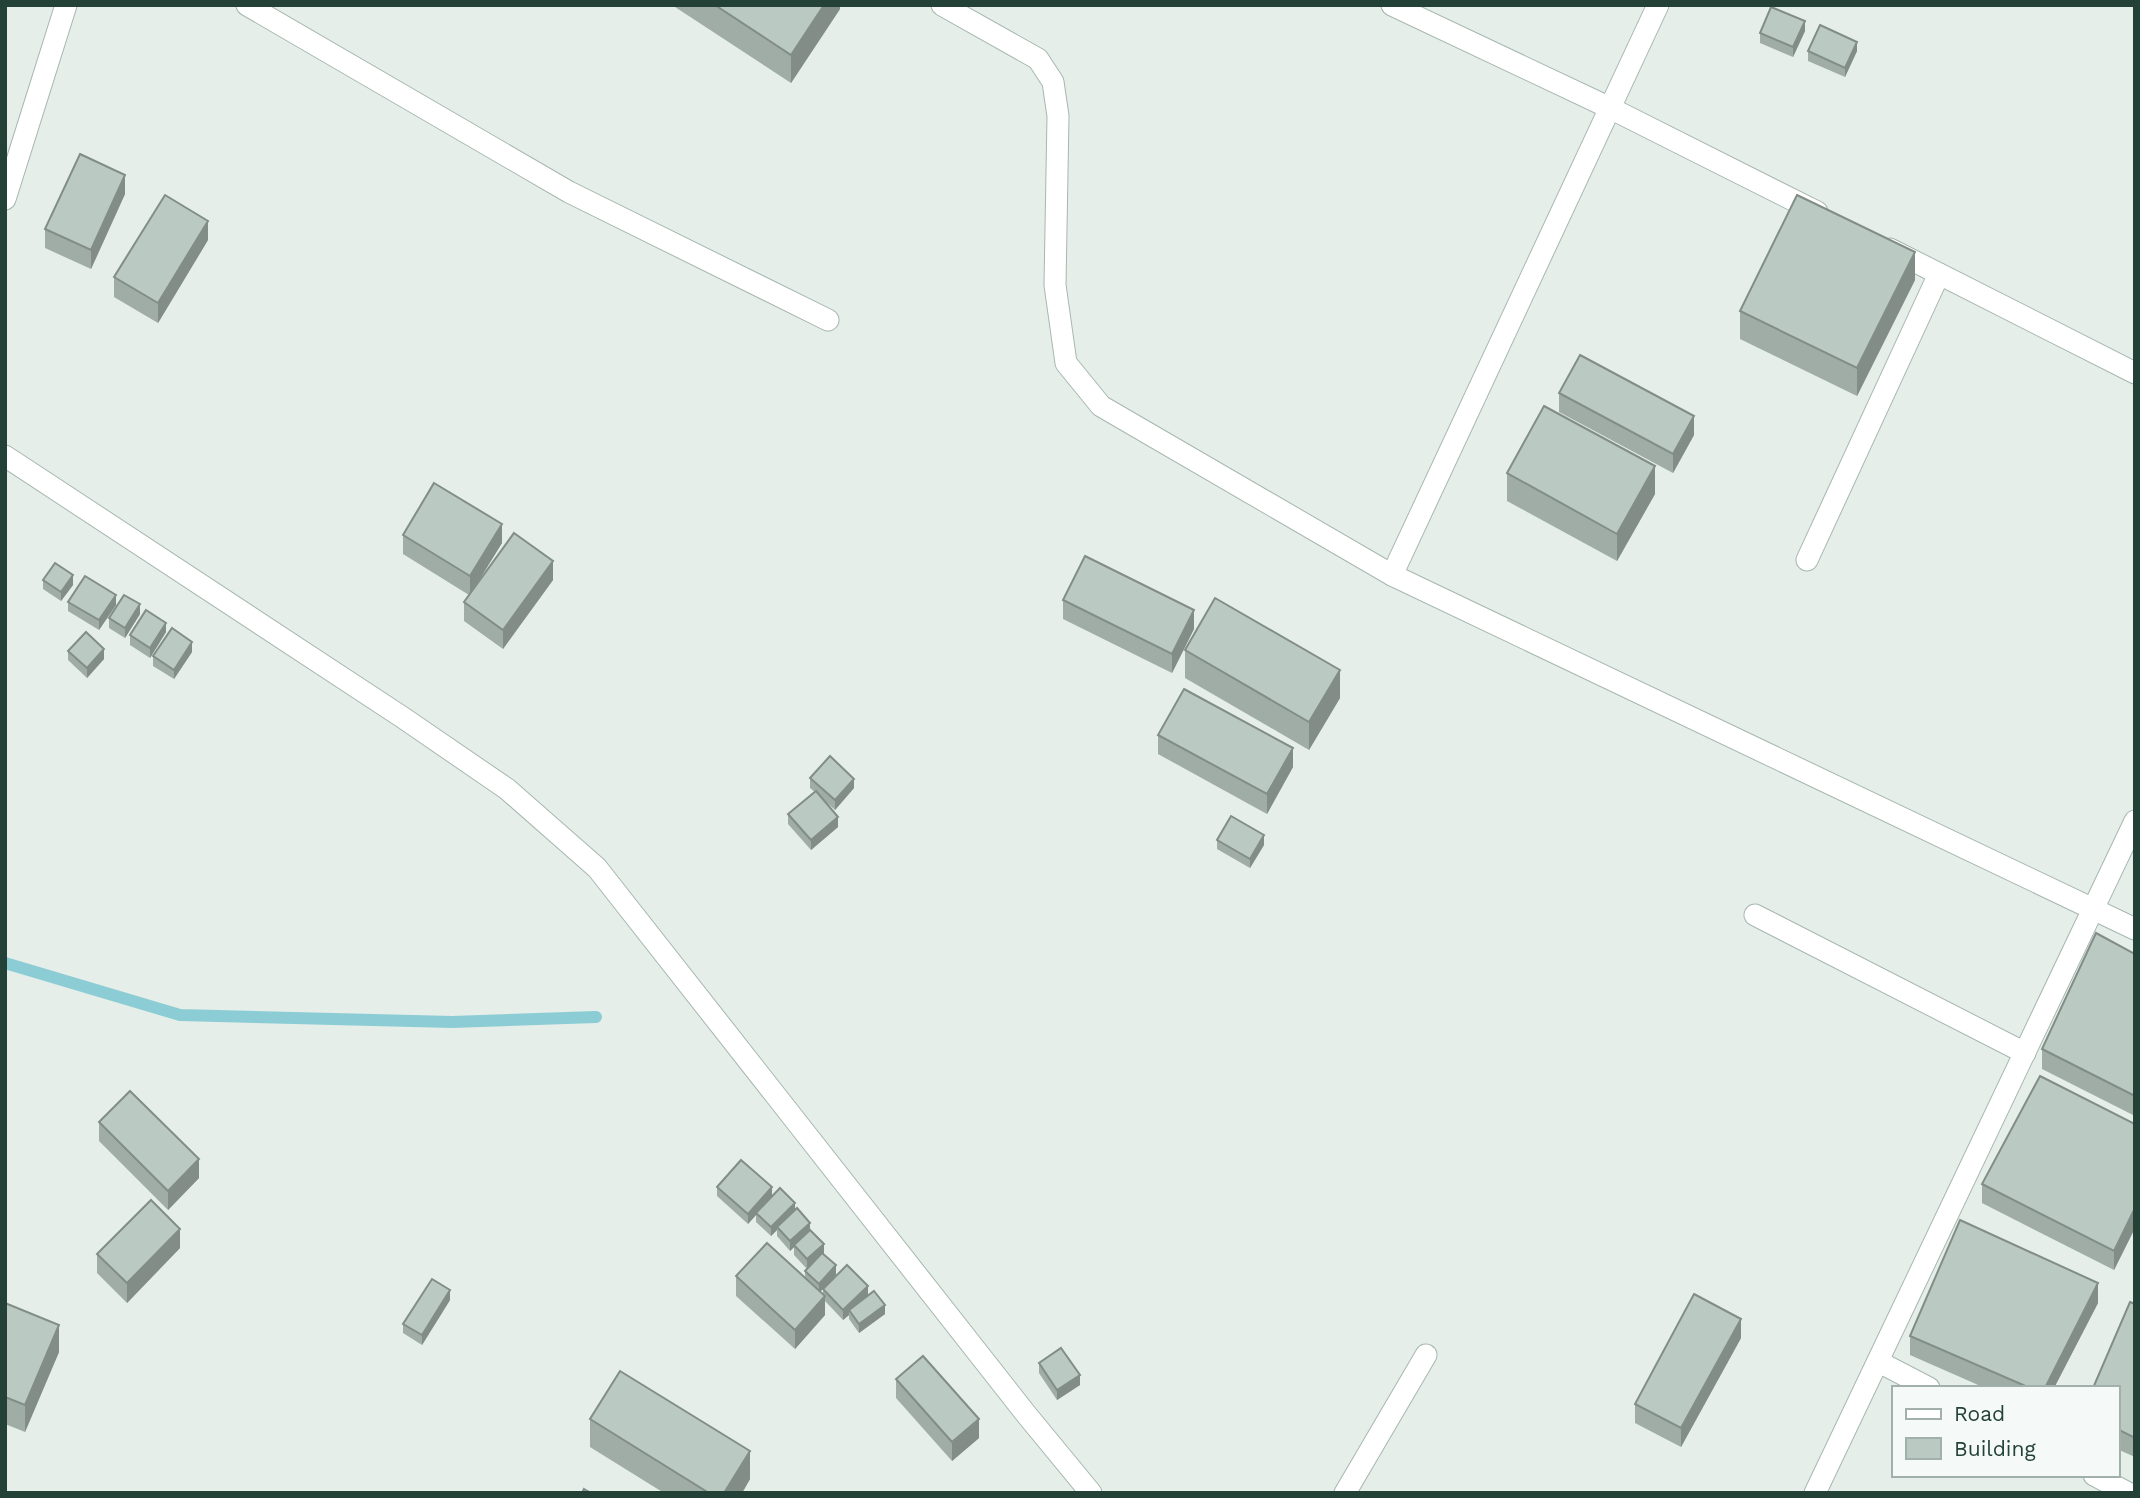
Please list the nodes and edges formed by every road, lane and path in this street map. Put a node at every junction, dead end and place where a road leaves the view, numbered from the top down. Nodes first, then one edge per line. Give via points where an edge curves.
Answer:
1 (65, 5) edge
2 (247, 5) edge
3 (942, 5) edge
4 (1392, 5) edge
5 (1658, 5) edge
6 (1610, 108) junction
7 (5, 199) edge
8 (1830, 219) edge
9 (1866, 237) edge
10 (1939, 274) junction
11 (828, 320) dead end
12 (2135, 373) edge
13 (5, 456) edge
14 (1807, 560) dead end
15 (1392, 575) junction
16 (2135, 821) edge
17 (2093, 908) junction
18 (1755, 915) dead end
19 (2135, 929) edge
20 (2025, 1053) junction
21 (1426, 1354) dead end
22 (1879, 1362) junction
23 (1925, 1386) edge
24 (2098, 1477) edge
25 (1091, 1493) edge
26 (1345, 1493) edge
27 (1815, 1493) edge
28 (2127, 1493) edge

1 - 7 street
2 - 11 street via 569,192
3 - 15 street via 1038,59 1053,82 1058,116 1055,285 1066,363 1101,406
4 - 6 street
5 - 6 street
6 - 8 street
6 - 15 street
9 - 10 street
10 - 12 street
10 - 14 street
13 - 25 street via 496,782 597,868
15 - 17 street
16 - 17 street
17 - 19 street
17 - 20 street
18 - 20 street
20 - 22 street
21 - 26 street
22 - 23 street
22 - 27 street
24 - 28 street

